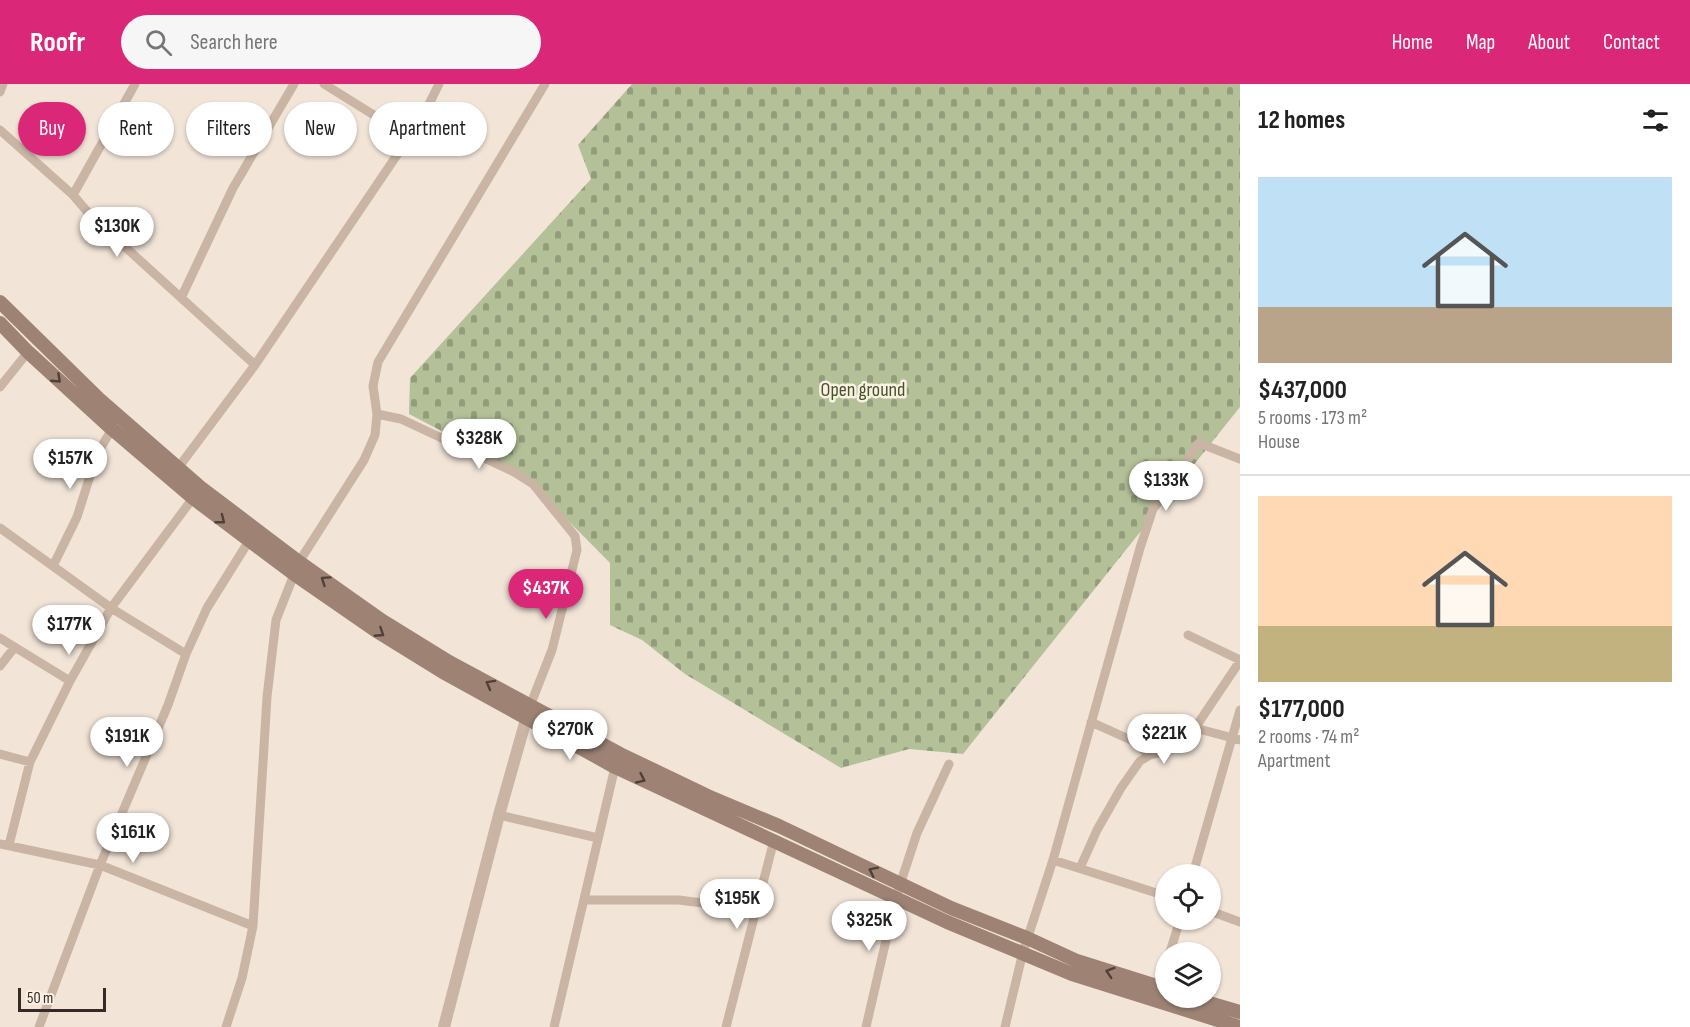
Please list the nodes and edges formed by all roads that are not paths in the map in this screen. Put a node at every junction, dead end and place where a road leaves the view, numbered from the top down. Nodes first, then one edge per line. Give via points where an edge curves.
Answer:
1 (3, 84) edge
2 (135, 84) edge
3 (294, 84) edge
4 (324, 84) edge
5 (439, 84) edge
6 (545, 84) edge
7 (0, 92) edge
8 (430, 102) edge
9 (369, 112) edge
10 (0, 130) edge
11 (396, 156) edge
12 (74, 195) junction
13 (182, 298) junction
14 (0, 302) edge
15 (0, 323) edge
16 (28, 352) junction
17 (255, 365) junction
18 (0, 387) edge
19 (377, 414) junction
20 (112, 429) junction
21 (1240, 459) edge
22 (178, 468) junction
23 (193, 498) junction
24 (0, 528) edge
25 (252, 535) junction
26 (53, 566) junction
27 (296, 568) junction
28 (111, 608) junction
29 (1188, 635) dead end
30 (0, 638) edge
31 (14, 648) junction
32 (186, 654) junction
33 (1240, 661) edge
34 (0, 666) edge
35 (70, 681) junction
36 (1240, 710) edge
37 (528, 713) junction
38 (1091, 722) junction
39 (1195, 728) junction
40 (1236, 739) edge
41 (0, 754) edge
42 (1150, 755) junction
43 (30, 762) junction
44 (949, 764) dead end
45 (615, 767) junction
46 (499, 815) junction
47 (598, 838) junction
48 (774, 840) junction
49 (4, 844) edge
50 (1053, 860) junction
51 (1196, 864) edge
52 (100, 865) junction
53 (1080, 868) junction
54 (898, 891) junction
55 (1155, 892) edge
56 (584, 900) junction
57 (756, 910) junction
58 (1221, 915) edge
59 (1240, 922) edge
60 (253, 926) junction
61 (1028, 938) junction
62 (1023, 952) junction
63 (1155, 986) edge
64 (1221, 1006) edge
65 (1240, 1012) edge
66 (39, 1027) edge
67 (226, 1027) edge
68 (444, 1027) edge
69 (554, 1027) edge
70 (726, 1027) edge
71 (866, 1027) edge
72 (1005, 1027) edge
73 (1240, 1027) edge

1 - 7 street
2 - 12 street
3 - 13 street via 232,188
4 - 9 street
5 - 8 street
6 - 19 street via 378,362 373,386
10 - 12 street
11 - 17 street
12 - 13 street via 91,216
13 - 17 street
14 - 22 main road via 99,399
15 - 16 main road
16 - 18 street
16 -> 20 main road
17 - 22 street
19 - 27 street via 375,435 364,460
19 - 37 street via 401,419 514,472 533,484 575,536 577,550 560,621
20 - 23 main road
20 - 26 street via 97,454 77,517
21 - 38 street via 1200,443 1171,487 1155,503
22 - 25 main road
23 -> 25 main road
23 - 28 street
24 - 26 street
25 - 27 main road
25 - 32 street via 207,608
26 - 28 street
27 - 37 main road
27 - 60 street via 276,620 267,697
28 - 32 street
28 - 35 street
29 - 33 street
30 - 31 street
31 - 34 street
31 - 35 street
32 - 52 street
33 - 39 street
35 - 43 street
36 - 40 street
37 - 45 main road
37 - 46 street
54 -> 37 main road
38 - 42 street via 1133,741
38 - 50 street
39 - 40 street
39 - 42 street via 1166,751
40 - 51 street
41 - 43 street
42 - 53 street via 1140,761 1121,788
43 - 49 street
44 - 54 street via 917,833
45 - 47 street
45 -> 48 main road
46 - 47 street
46 - 68 street
47 - 56 street
48 - 54 main road
48 - 57 street
49 - 52 street
50 - 53 street
50 - 61 street
52 - 60 street
52 - 66 street
53 - 55 street
54 - 61 main road
54 - 62 main road via 947,922
54 - 71 street
56 - 57 street via 679,900
56 - 69 street
57 - 70 street
58 - 59 street
60 - 67 street
61 - 62 street
63 -> 61 main road via 1077,961
62 - 72 street
62 - 73 main road via 1072,974
64 - 65 main road

